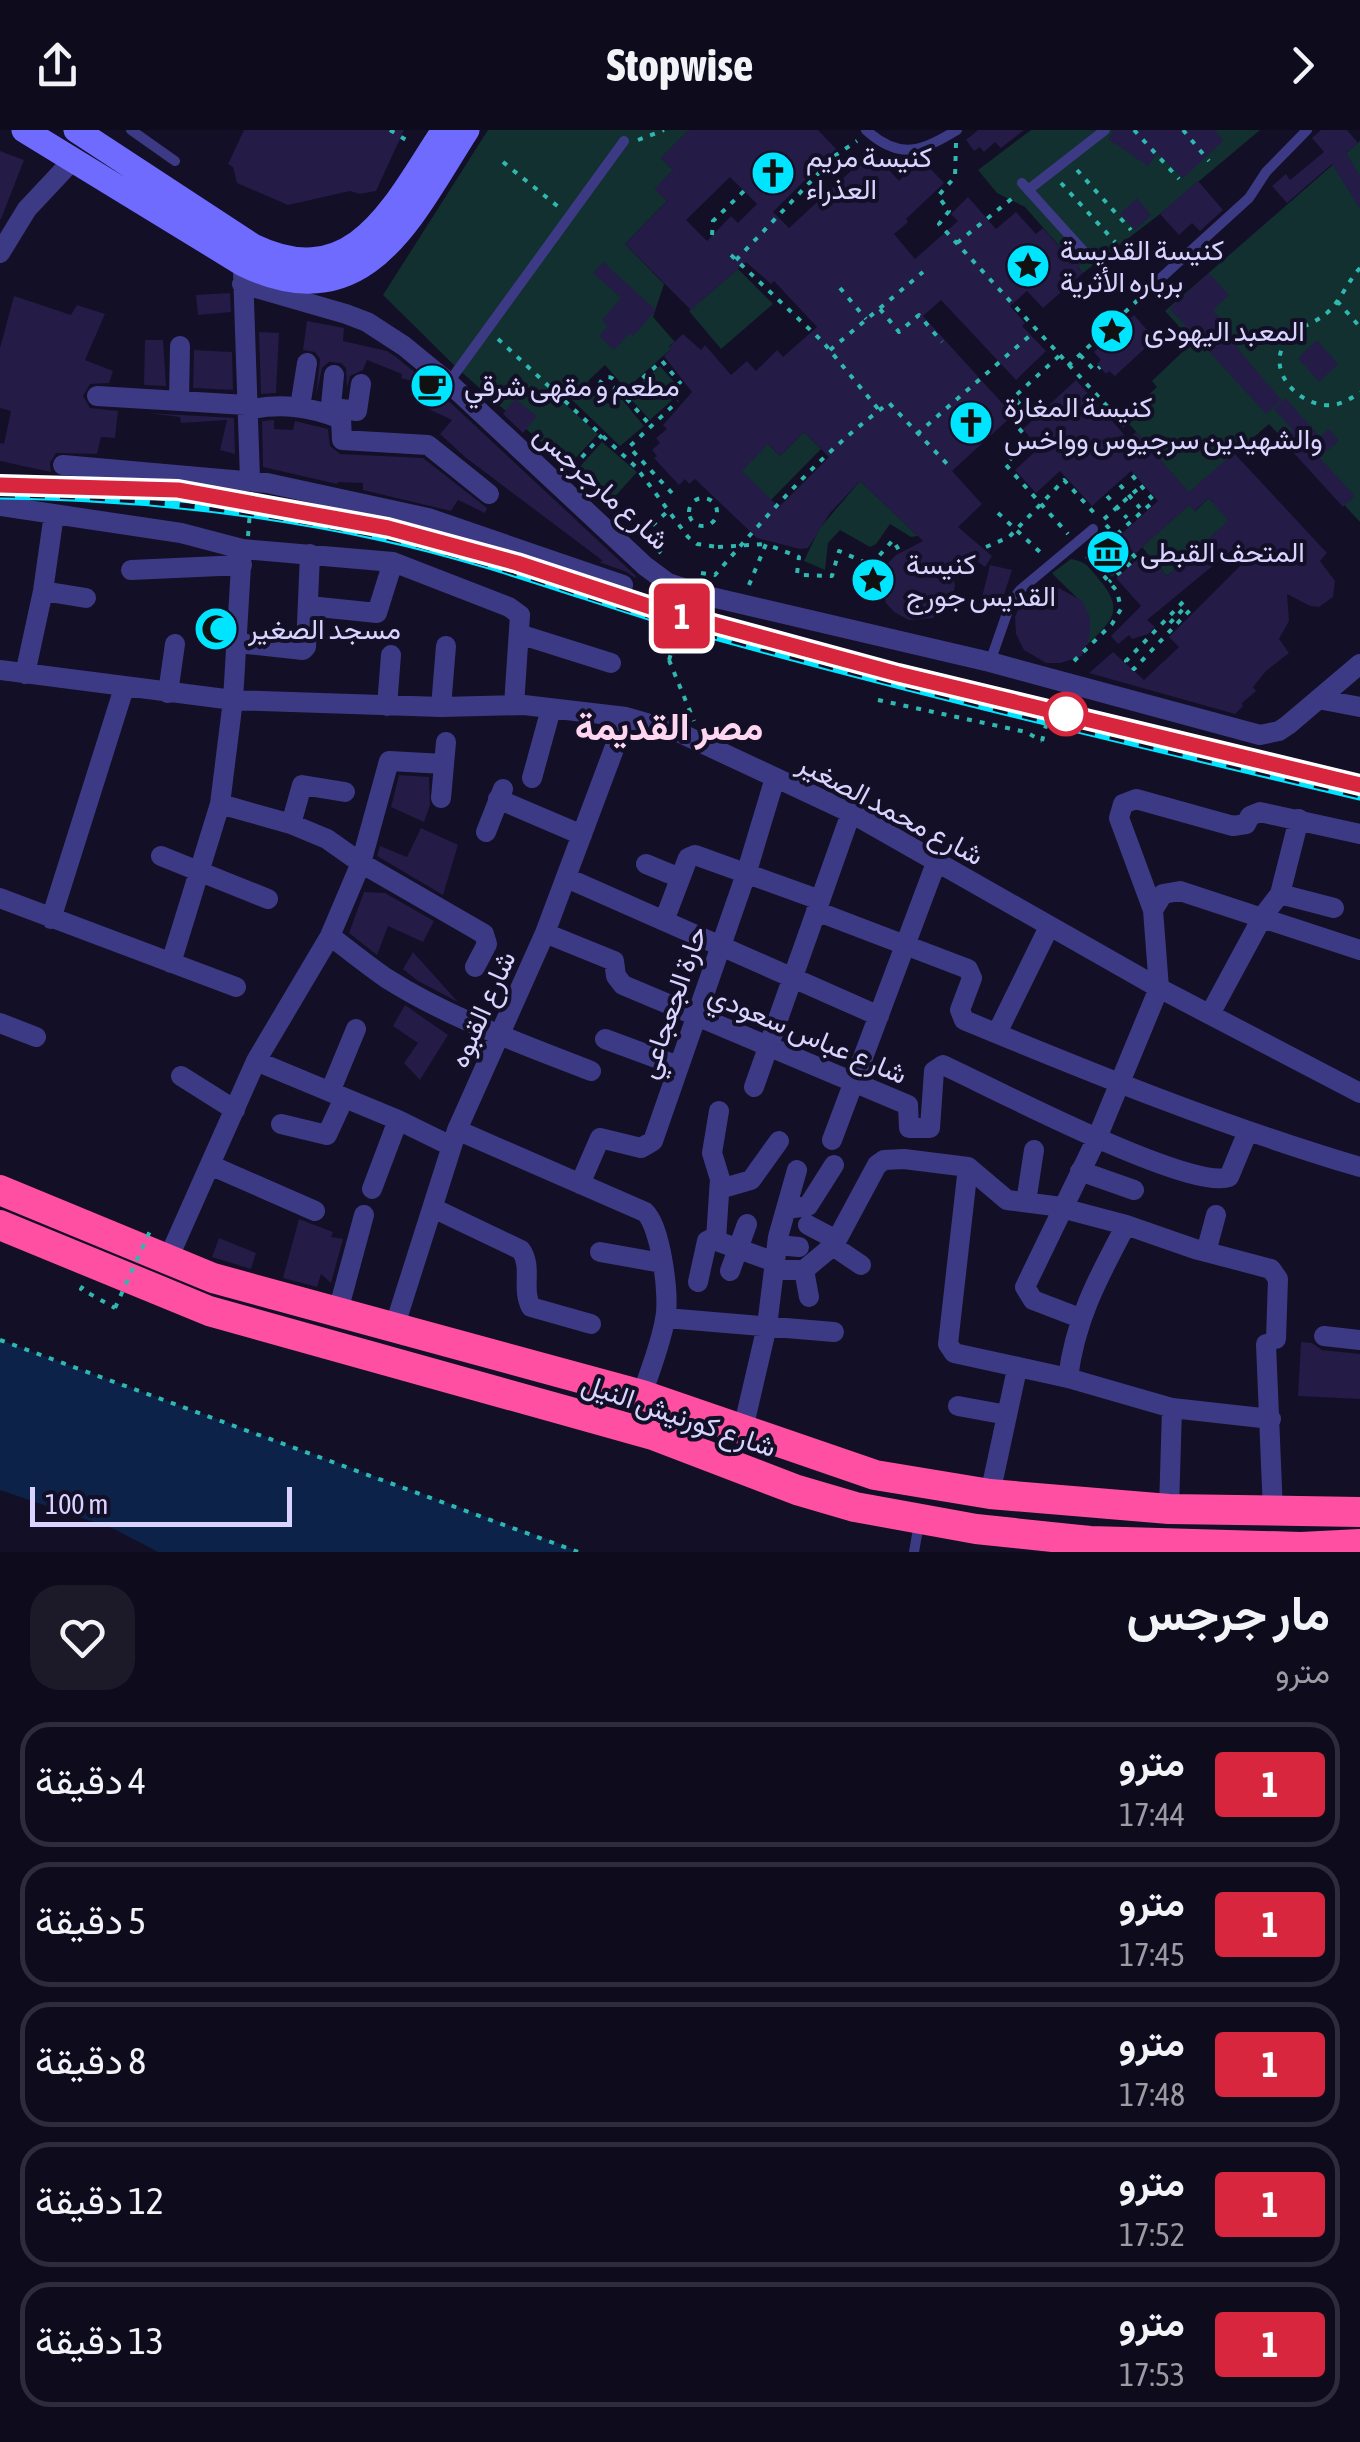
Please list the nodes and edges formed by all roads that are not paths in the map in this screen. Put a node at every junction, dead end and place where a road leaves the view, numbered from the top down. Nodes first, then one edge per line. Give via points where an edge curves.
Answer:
1 (24, 130) edge
2 (76, 130) edge
3 (131, 130) edge
4 (444, 130) edge
5 (467, 130) edge
6 (866, 130) edge
7 (958, 130) edge
8 (1105, 130) edge
9 (1307, 130) edge
10 (1091, 134) edge
11 (624, 140) road end
12 (72, 160) junction
13 (175, 161) dead end
14 (0, 253) edge
15 (1088, 256) dead end
16 (246, 265) junction
17 (1149, 289) road end
18 (180, 346) dead end
19 (307, 363) dead end
20 (334, 375) dead end
21 (448, 382) junction
22 (360, 384) dead end
23 (98, 396) dead end
24 (179, 401) junction
25 (300, 407) junction
26 (246, 408) junction
27 (334, 416) junction
28 (63, 466) dead end
29 (251, 484) junction
30 (488, 494) dead end
31 (0, 506) edge
32 (54, 514) junction
33 (1093, 529) dead end
34 (244, 550) junction
35 (310, 554) junction
36 (393, 562) junction
37 (131, 570) dead end
38 (623, 586) dead end
39 (44, 592) junction
40 (86, 598) dead end
41 (309, 606) junction
42 (520, 624) junction
43 (237, 643) junction
44 (175, 644) dead end
45 (446, 646) dead end
46 (391, 655) dead end
47 (990, 662) junction
48 (611, 663) dead end
49 (1360, 664) edge
50 (0, 670) edge
51 (25, 674) junction
52 (124, 688) junction
53 (168, 693) junction
54 (233, 700) junction
55 (1318, 700) junction
56 (514, 705) junction
57 (387, 706) junction
58 (441, 707) junction
59 (1360, 707) edge
60 (551, 708) junction
61 (626, 717) junction
62 (446, 742) dead end
63 (444, 764) junction
64 (532, 778) dead end
65 (776, 778) junction
66 (345, 792) dead end
67 (441, 798) dead end
68 (220, 804) junction
69 (851, 814) junction
70 (1299, 819) junction
71 (290, 824) junction
72 (486, 832) dead end
73 (1360, 834) edge
74 (582, 835) junction
75 (160, 856) dead end
76 (361, 863) junction
77 (936, 863) junction
78 (646, 864) dead end
79 (199, 871) junction
80 (747, 871) junction
81 (566, 878) junction
82 (680, 878) junction
83 (1280, 894) junction
84 (0, 898) edge
85 (268, 898) dead end
86 (818, 905) junction
87 (1334, 908) dead end
88 (1152, 910) junction
89 (1263, 916) junction
90 (51, 919) junction
91 (664, 921) junction
92 (1050, 927) junction
93 (545, 933) junction
94 (330, 936) junction
95 (906, 944) junction
96 (721, 946) junction
97 (1360, 950) edge
98 (170, 963) junction
99 (476, 967) dead end
100 (792, 978) junction
101 (236, 987) dead end
102 (1158, 988) junction
103 (1210, 1014) junction
104 (879, 1016) junction
105 (695, 1017) junction
106 (0, 1023) edge
107 (356, 1029) dead end
108 (997, 1034) junction
109 (502, 1036) junction
110 (36, 1037) dead end
111 (605, 1038) dead end
112 (768, 1047) junction
113 (256, 1061) junction
114 (678, 1066) junction
115 (590, 1071) dead end
116 (181, 1076) dead end
117 (854, 1082) junction
118 (1120, 1084) junction
119 (754, 1087) dead end
120 (1360, 1093) edge
121 (337, 1095) junction
122 (234, 1110) junction
123 (719, 1111) dead end
124 (398, 1120) junction
125 (281, 1124) dead end
126 (1248, 1131) junction
127 (454, 1138) junction
128 (1097, 1138) junction
129 (832, 1140) dead end
130 (779, 1141) dead end
131 (1034, 1150) dead end
132 (210, 1164) junction
133 (834, 1165) dead end
134 (968, 1167) junction
135 (1360, 1167) edge
136 (797, 1170) dead end
137 (1080, 1171) junction
138 (580, 1184) junction
139 (372, 1189) dead end
140 (720, 1189) junction
141 (0, 1190) edge
142 (1134, 1190) dead end
143 (1026, 1202) junction
144 (433, 1208) junction
145 (786, 1208) junction
146 (1062, 1208) junction
147 (314, 1210) dead end
148 (364, 1215) dead end
149 (1216, 1215) dead end
150 (747, 1224) dead end
151 (1126, 1224) junction
152 (0, 1225) edge
153 (808, 1226) dead end
154 (716, 1239) junction
155 (833, 1245) junction
156 (799, 1246) dead end
157 (738, 1248) junction
158 (600, 1252) dead end
159 (1206, 1252) junction
160 (168, 1259) junction
161 (775, 1259) junction
162 (662, 1262) junction
163 (860, 1265) dead end
164 (804, 1270) junction
165 (730, 1271) dead end
166 (698, 1282) dead end
167 (809, 1297) dead end
168 (338, 1311) junction
169 (666, 1318) junction
170 (1080, 1318) junction
171 (591, 1324) dead end
172 (395, 1326) junction
173 (767, 1326) junction
174 (834, 1332) dead end
175 (1324, 1336) dead end
176 (1360, 1340) edge
177 (1017, 1369) junction
178 (1068, 1378) junction
179 (642, 1395) junction
180 (958, 1406) dead end
181 (1172, 1408) junction
182 (1007, 1415) junction
183 (1270, 1418) junction
184 (744, 1429) junction
185 (990, 1494) junction
186 (1169, 1508) junction
187 (1274, 1512) junction
188 (1360, 1512) edge
189 (919, 1521) junction
190 (1360, 1544) edge
191 (1300, 1549) edge
192 (914, 1552) edge

1 - 12 main road
2 - 16 main road
3 - 13 lane
4 - 16 main road via 385,218 349,250
5 - 16 main road via 396,238 362,268 302,283
6 - 7 lane via 903,150 932,145
8 - 10 lane
9 - 17 lane via 1249,198
10 - 15 lane via 1025,186
11 - 21 lane
12 - 14 street via 27,208
12 - 16 main road
16 - 21 street, شارع مارجرجس via 366,322
16 - 26 street
18 - 24 street
19 - 25 street
20 - 27 street
21 - 47 street, شارع مارجرجس via 617,543 668,582 741,606
22 - 27 street via 357,410
23 - 24 street
24 - 26 street
25 - 26 street
25 - 27 street
26 - 29 street
27 - 30 street via 342,440 428,445
28 - 29 street
29 - 38 street via 428,518
31 - 32 street
32 - 34 street
32 - 39 street
33 - 47 lane via 1020,590
34 - 35 street
34 - 37 street
34 - 43 street
35 - 36 street
35 - 41 street
36 - 41 street via 377,613
36 - 42 street via 509,607
39 - 40 street
39 - 51 street
41 - 43 street via 303,650
42 - 48 street
42 - 56 street
43 - 54 street
44 - 53 street
45 - 58 street
46 - 57 street
47 - 55 street, شارع مارجرجس via 1251,734 1279,731
49 - 55 street
50 - 51 street, شارع محمد الصغير
51 - 52 street, شارع محمد الصغير
52 - 53 street, شارع محمد الصغير
52 - 90 street
53 - 54 street, شارع محمد الصغير
54 - 57 street, شارع محمد الصغير
54 - 68 street
55 - 59 street
56 - 58 street, شارع محمد الصغير
56 - 60 street, شارع محمد الصغير
57 - 58 street, شارع محمد الصغير
60 - 61 street, شارع محمد الصغير
60 - 64 street
61 - 65 street, شارع محمد الصغير via 678,732
61 - 74 street, شارع القبوه
62 - 63 street
63 - 67 street
63 - 76 street via 389,760
65 - 69 street, شارع محمد الصغير
65 - 80 street, حارة الجعجاعي
66 - 71 street via 302,785
68 - 71 street
68 - 79 street
69 - 77 street, شارع محمد الصغير
69 - 86 street
70 - 73 street
70 - 83 street
70 - 88 street via 1260,812 1233,826 1136,800 1123,804 1119,818
71 - 76 street via 328,839
72 - 74 street via 501,793
74 - 81 street, شارع القبوه
75 - 79 street
76 - 94 street
76 - 99 street via 484,934
77 - 92 street, شارع محمد الصغير
77 - 95 street
78 - 82 street
79 - 85 street
79 - 98 street
80 - 82 street via 695,855
80 - 86 street
80 - 96 street, حارة الجعجاعي
81 - 91 street
81 - 93 street, شارع القبوه
82 - 91 street
83 - 87 street
83 - 89 street
84 - 90 street
86 - 95 street
86 - 100 street
88 - 89 street via 1163,894 1180,891
88 - 102 street
89 - 97 street
89 - 103 street
90 - 98 street
91 - 96 street
92 - 102 street, شارع محمد الصغير
92 - 108 street
93 - 105 street, شارع عباس سعودي via 611,958 618,982
93 - 109 street, شارع القبوه
94 - 109 street via 386,978
94 - 113 street
95 - 104 street
95 - 108 street via 970,972 960,1014
96 - 100 street
96 - 105 street, حارة الجعجاعي
98 - 101 street
100 - 104 street
100 - 112 street
102 - 103 street, شارع محمد الصغير
102 - 118 street
103 - 120 street, شارع محمد الصغير
104 - 117 street
105 - 112 street, شارع عباس سعودي
105 - 114 street, حارة الجعجاعي
106 - 110 street
107 - 121 street
108 - 118 street
109 - 115 street
109 - 127 street, شارع القبوه
111 - 114 street
112 - 117 street, شارع عباس سعودي
112 - 119 street
113 - 121 street
113 - 122 street
114 - 138 street, حارة الجعجاعي via 653,1141 641,1148 600,1138
116 - 122 street
117 - 128 street, شارع عباس سعودي via 908,1105 908,1127 928,1129 934,1071 942,1065
117 - 129 street
118 - 126 street
118 - 128 street
121 - 124 street
121 - 125 street via 327,1135
122 - 132 street
123 - 140 street via 712,1154
124 - 127 street
124 - 139 street
126 - 128 street, شارع عباس سعودي via 1223,1180
126 - 135 street
127 - 138 street
127 - 144 street, شارع القبوه
128 - 137 street
130 - 140 street via 751,1180
131 - 143 street
132 - 147 street
132 - 160 street
133 - 145 street via 808,1206
134 - 143 street via 1002,1198
134 - 155 street via 884,1160
134 - 177 street via 948,1344 954,1353
136 - 145 street
137 - 142 street
137 - 146 street
138 - 162 street via 646,1212
140 - 154 street
141 - 160 highway, شارع كورنيش النيل
143 - 146 street
144 - 171 street via 521,1250 531,1306
144 - 172 street, شارع القبوه
145 - 161 street
146 - 151 street
146 - 170 street via 1026,1292
148 - 168 street
149 - 159 street
150 - 157 street
151 - 159 street
151 - 170 street
152 - 189 highway, شارع كورنيش النيل via 209,1311 653,1435 797,1490
153 - 155 street
154 - 157 street
154 - 166 street via 707,1241
155 - 163 street
155 - 164 street
156 - 161 street
157 - 161 street
157 - 165 street
158 - 162 street
159 - 183 street via 1277,1275
160 - 168 highway, شارع كورنيش النيل
161 - 164 street
161 - 173 street
162 - 169 street
164 - 167 street
168 - 172 highway, شارع كورنيش النيل
169 - 173 street
169 - 179 street
170 - 178 street
172 - 179 highway, شارع كورنيش النيل
173 - 174 street
173 - 184 street
175 - 176 street
177 - 178 street
177 - 182 street
178 - 181 street
179 - 184 highway, شارع كورنيش النيل
180 - 182 street
181 - 183 street
181 - 186 street
182 - 185 street
183 - 187 street
184 - 185 highway, شارع كورنيش النيل via 875,1475
185 - 186 highway, شارع كورنيش النيل
186 - 187 highway, شارع كورنيش النيل
187 - 188 highway, شارع كورنيش النيل
189 - 191 highway, شارع كورنيش النيل via 1090,1541
189 - 192 lane
190 - 191 highway, شارع كورنيش النيل

